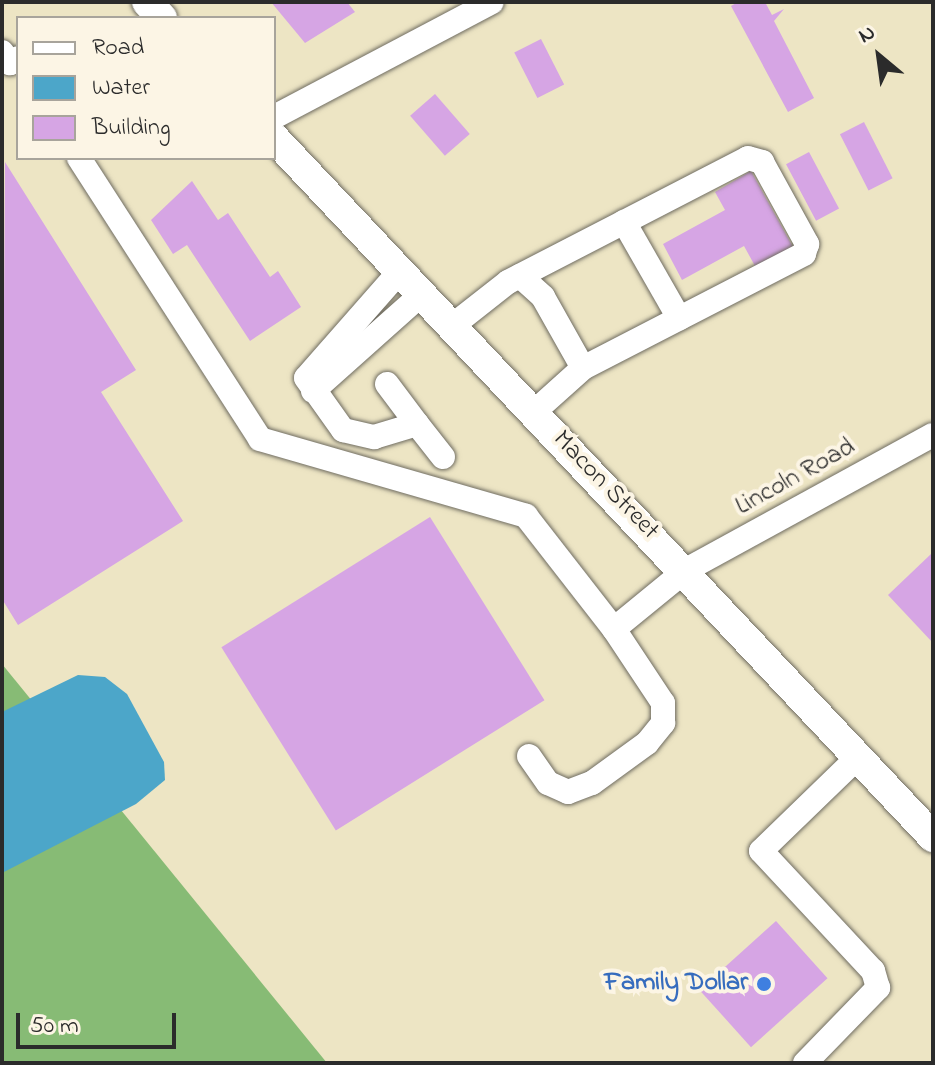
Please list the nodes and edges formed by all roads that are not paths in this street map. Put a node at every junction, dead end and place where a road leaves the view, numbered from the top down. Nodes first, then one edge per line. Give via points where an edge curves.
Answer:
1 (492, 2) edge
2 (2, 52) edge
3 (16, 59) edge
4 (276, 116) edge
5 (276, 140) edge
6 (80, 160) edge
7 (624, 222) junction
8 (400, 271) junction
9 (520, 276) junction
10 (422, 294) junction
11 (679, 318) junction
12 (452, 326) junction
13 (583, 368) junction
14 (387, 384) dead end
15 (313, 391) junction
16 (534, 412) junction
17 (417, 424) junction
18 (933, 435) edge
19 (443, 457) dead end
20 (686, 570) junction
21 (614, 629) junction
22 (529, 756) dead end
23 (859, 756) junction
24 (933, 837) edge
25 (805, 1063) edge

1 - 4 street
2 - 3 street via 10,63
5 - 8 main road, Macon Street
6 - 21 street via 260,439 526,516
7 - 9 street
7 - 11 street
7 - 11 street via 748,158 762,162 807,244 804,254
8 - 10 main road, Macon Street
8 - 15 street via 314,365 306,378
9 - 12 street
9 - 13 street via 543,297
10 - 12 main road, Macon Street
10 - 15 street
11 - 13 street
12 - 16 main road, Macon Street
13 - 16 street
14 - 17 street
15 - 17 street via 352,434 374,437
16 - 20 main road, Macon Street
17 - 19 street
18 - 20 street, Lincoln Road
20 - 21 street, Lincoln Road
20 - 23 main road, Macon Street
21 - 22 street via 663,703 663,723 592,783 568,792 548,783
23 - 24 main road, Macon Street
23 - 25 street via 761,851 873,971 878,988

